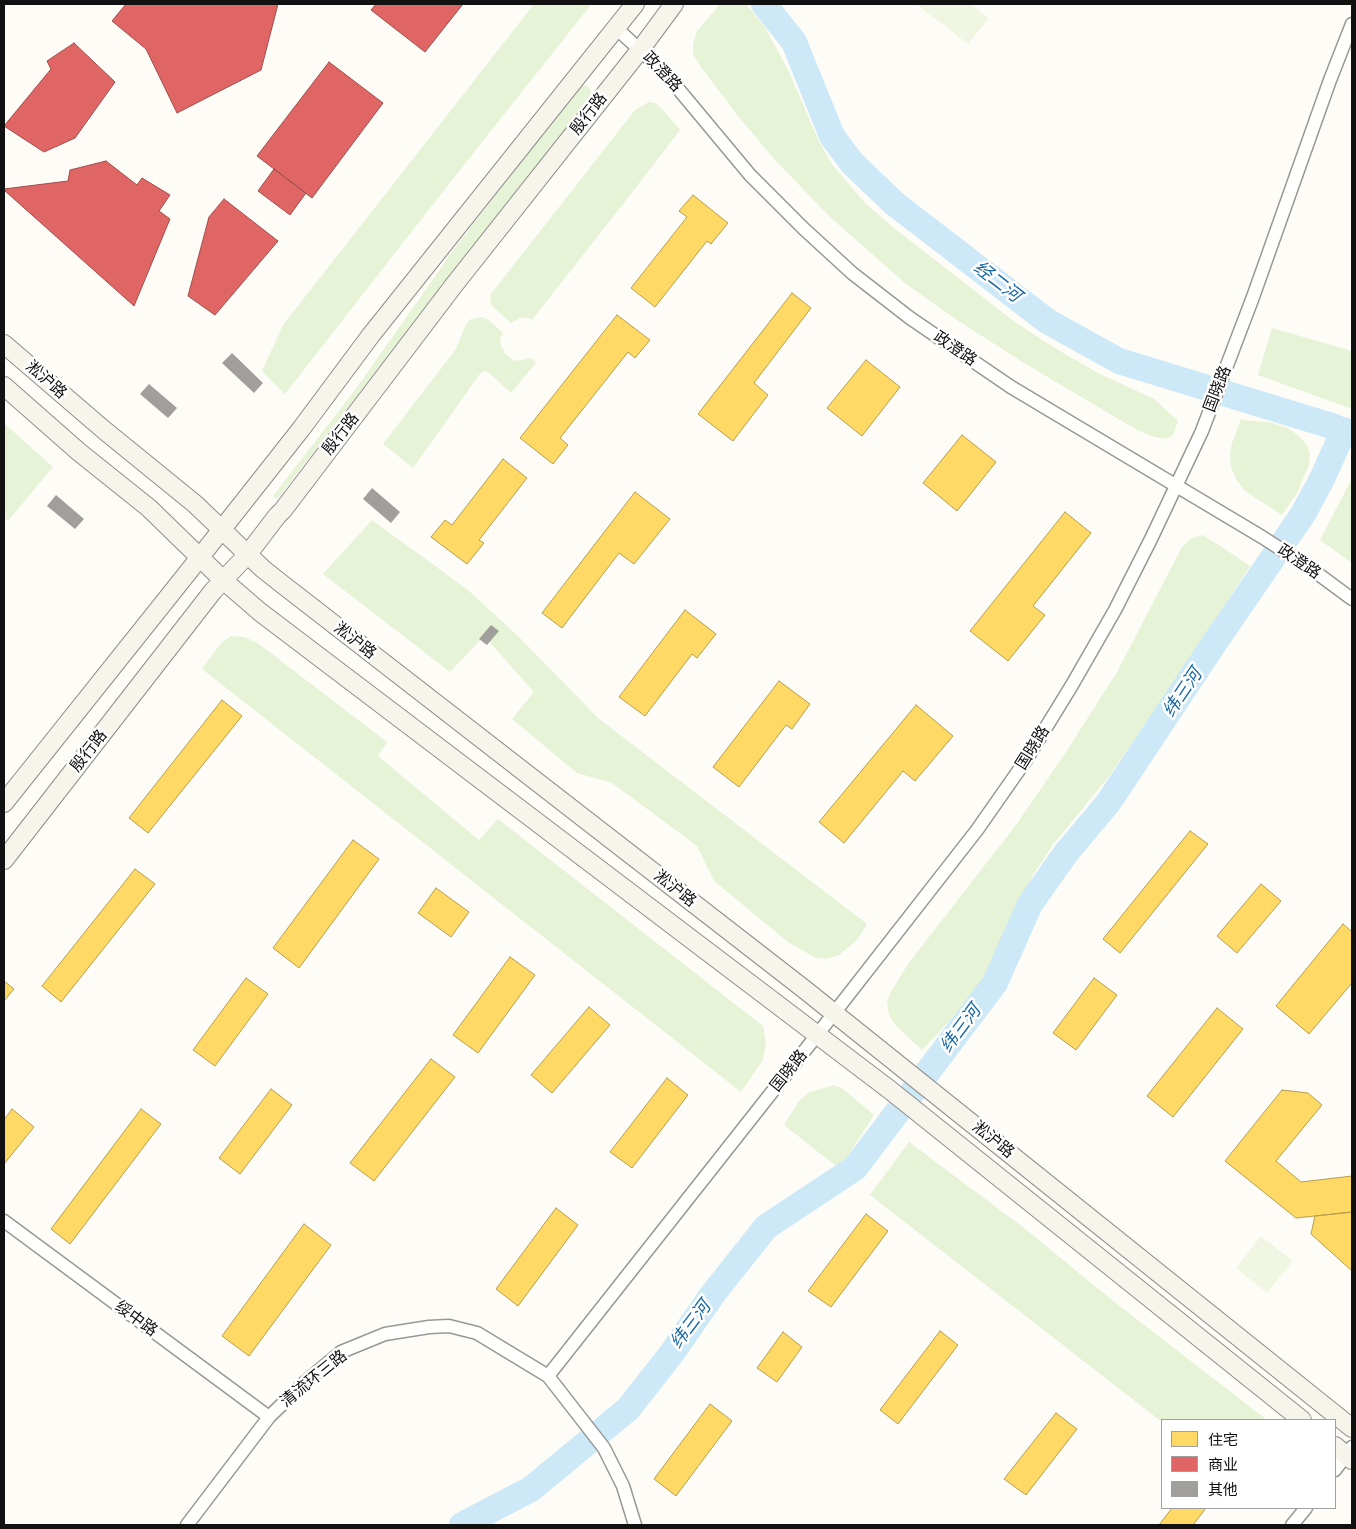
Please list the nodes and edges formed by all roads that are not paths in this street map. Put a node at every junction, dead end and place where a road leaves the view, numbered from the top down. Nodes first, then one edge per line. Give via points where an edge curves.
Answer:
1 (635, 4) edge
2 (674, 4) edge
3 (1352, 24) edge
4 (615, 27) junction
5 (640, 50) junction
6 (4, 344) edge
7 (4, 386) edge
8 (1177, 486) junction
9 (222, 529) junction
10 (248, 554) junction
11 (199, 558) junction
12 (223, 580) junction
13 (1352, 599) edge
14 (4, 803) edge
15 (4, 860) edge
16 (834, 1013) junction
17 (817, 1035) junction
18 (4, 1221) edge
19 (548, 1376) junction
20 (269, 1417) junction
21 (1301, 1419) edge
22 (1352, 1428) edge
23 (1346, 1452) edge
24 (1336, 1468) edge
25 (1305, 1509) edge
26 (187, 1525) edge
27 (635, 1525) edge
28 (1292, 1525) edge

1 - 4 main road, 殷行路
2 - 5 main road, 殷行路
3 - 8 street, 国晓路 via 1253,297 1202,431
4 - 5 street, 政澄路
4 - 9 main road, 殷行路
5 - 8 street, 政澄路 via 665,73 750,175 852,273 910,318 1011,387
5 - 10 main road, 殷行路 via 460,277
6 - 9 main road, 淞沪路
7 - 11 main road, 淞沪路 via 148,508
8 - 13 street, 政澄路 via 1262,537
8 - 16 street, 国晓路 via 1115,610 1026,760 977,830
9 - 10 main road, 淞沪路
9 - 11 main road, 殷行路
10 - 12 main road, 殷行路
10 - 16 main road, 淞沪路 via 282,584
11 - 12 main road, 淞沪路
11 - 14 main road, 殷行路
12 - 15 main road, 殷行路
12 - 17 main road, 淞沪路
16 - 17 street, 国晓路
16 - 22 main road, 淞沪路
17 - 19 street, 国晓路
17 - 21 main road, 淞沪路
18 - 20 street, 绥中路
19 - 20 street, 清流环三路 via 477,1334 449,1326 429,1327 385,1334 341,1352 304,1382
19 - 27 street, 清流环三路 via 604,1448 623,1486
20 - 26 street, 清流环三路
23 - 24 street
25 - 28 street

